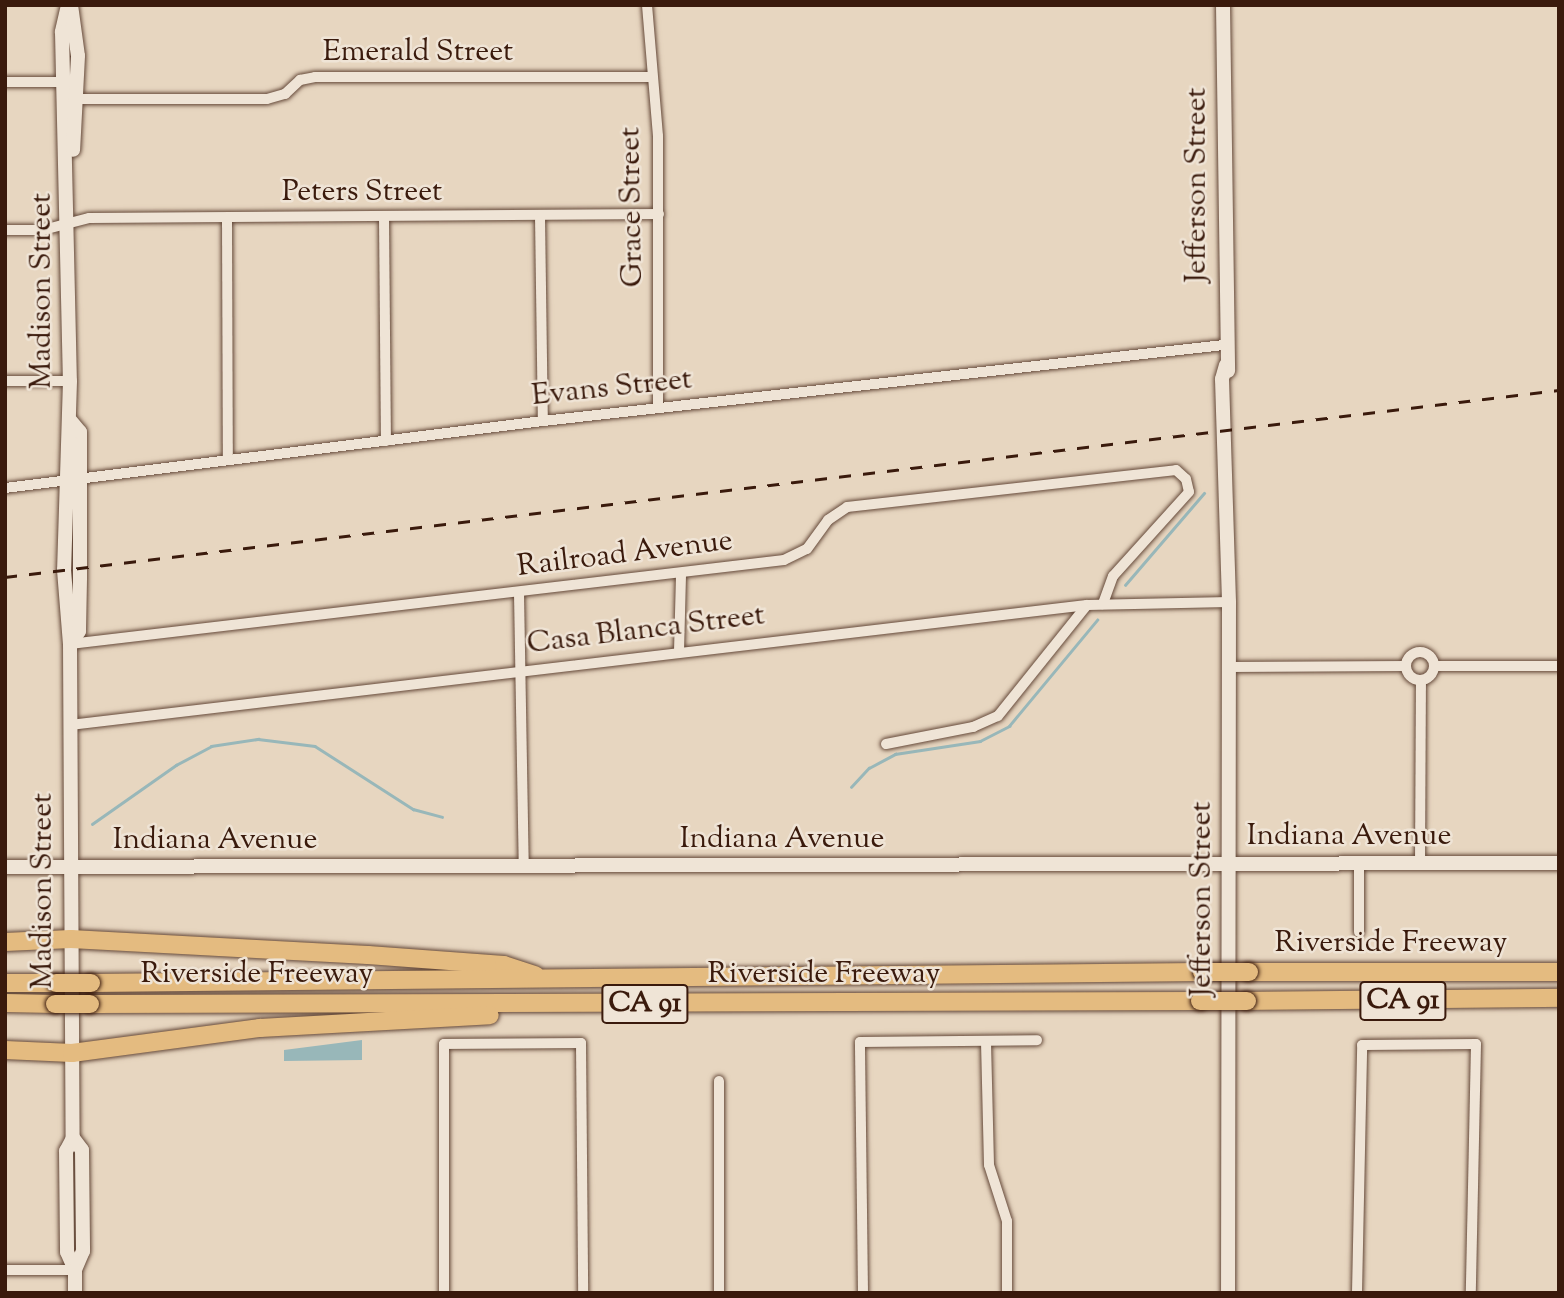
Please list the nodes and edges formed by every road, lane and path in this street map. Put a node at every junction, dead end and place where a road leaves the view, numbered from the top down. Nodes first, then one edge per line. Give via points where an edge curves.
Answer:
1 (70, 5) edge
2 (647, 5) edge
3 (1223, 5) edge
4 (652, 77) junction
5 (5, 82) edge
6 (64, 82) junction
7 (70, 99) junction
8 (659, 214) junction
9 (540, 216) junction
10 (384, 217) junction
11 (227, 218) junction
12 (68, 226) junction
13 (5, 230) edge
14 (1224, 345) junction
15 (5, 381) edge
16 (70, 381) junction
17 (658, 408) junction
18 (543, 421) junction
19 (386, 441) junction
20 (228, 459) junction
21 (71, 479) junction
22 (5, 488) edge
23 (681, 573) junction
24 (519, 593) junction
25 (1229, 601) junction
26 (1103, 604) junction
27 (1087, 605) junction
28 (70, 644) junction
29 (679, 652) junction
30 (1406, 666) junction
31 (1434, 666) junction
32 (1559, 666) edge
33 (1229, 667) junction
34 (521, 670) junction
35 (1421, 680) junction
36 (70, 725) junction
37 (886, 744) dead end
38 (1229, 863) junction
39 (1559, 863) edge
40 (1359, 864) junction
41 (1420, 864) junction
42 (5, 867) edge
43 (70, 867) junction
44 (524, 867) junction
45 (1359, 932) dead end
46 (71, 939) junction
47 (5, 942) edge
48 (1559, 972) edge
49 (554, 981) junction
50 (5, 983) edge
51 (1559, 999) edge
52 (5, 1003) edge
53 (525, 1005) junction
54 (1037, 1040) dead end
55 (986, 1042) junction
56 (5, 1050) edge
57 (72, 1053) junction
58 (719, 1081) dead end
59 (5, 1270) edge
60 (75, 1270) junction
61 (75, 1293) edge
62 (444, 1293) edge
63 (583, 1293) edge
64 (719, 1293) edge
65 (863, 1293) edge
66 (1007, 1293) edge
67 (1228, 1293) edge
68 (1357, 1293) edge
69 (1471, 1293) edge

1 - 6 street, Madison Street via 62,32
1 - 7 street, Madison Street via 78,56
2 - 4 street, Grace Street
3 - 14 street, Jefferson Street
4 - 7 street, Emerald Street via 315,77 300,80 278,98
4 - 8 street, Grace Street
5 - 6 street
6 - 7 street, Madison Street
7 - 12 street, Madison Street via 74,149 68,161
8 - 9 street, Peters Street
8 - 17 street, Grace Street
9 - 10 street, Peters Street
9 - 18 street
10 - 11 street, Peters Street
10 - 19 street
11 - 12 street, Peters Street via 89,218
11 - 20 street
12 - 13 street, Peters Street
12 - 16 street, Madison Street
14 - 17 street, Evans Street
14 - 25 street, Jefferson Street via 1231,419
15 - 16 street
16 - 21 street, Madison Street
17 - 18 street, Evans Street
18 - 19 street, Evans Street
19 - 20 street, Evans Street
20 - 21 street, Evans Street
21 - 22 street, Evans Street
21 - 28 street, Madison Street via 66,631
23 - 24 street, Railroad Avenue
23 - 26 street, Railroad Avenue via 798,556 828,520 847,507 1176,470 1189,485 1189,492 1113,576
23 - 29 street
24 - 28 street, Railroad Avenue
24 - 34 street
25 - 26 street, Casa Blanca Street
25 - 33 street, Jefferson Street
26 - 27 street, Casa Blanca Street
27 - 29 street, Casa Blanca Street
27 - 37 street via 998,716 973,727
28 - 36 street, Madison Street
29 - 34 street, Casa Blanca Street
30 - 31 street via 1408,658 1420,652 1431,658
30 - 33 street
30 - 35 street via 1412,678
31 - 32 street
31 - 35 street via 1432,674
33 - 38 street, Jefferson Street
34 - 36 street, Casa Blanca Street
34 - 44 street
35 - 41 street
36 - 43 street, Madison Street
38 - 40 street, Indiana Avenue
38 - 44 street, Indiana Avenue
38 - 67 street, Jefferson Street
39 - 41 street, Indiana Avenue
40 - 41 street, Indiana Avenue
40 - 45 street
42 - 43 street, Indiana Avenue
43 - 44 street, Indiana Avenue
43 - 46 street, Madison Street
46 - 47 highway
46 - 49 highway via 470,962 504,965
46 - 57 street, Madison Street
48 - 49 highway, Riverside Freeway / CA 91, bridge
49 - 50 highway, Riverside Freeway / CA 91, bridge
51 - 53 highway, Riverside Freeway / CA 91, bridge
52 - 53 highway, Riverside Freeway / CA 91, bridge
53 - 57 highway via 502,1015 260,1028
54 - 55 street
55 - 65 street via 860,1042
55 - 66 street via 988,1153 1007,1221
56 - 57 highway
57 - 60 street, Madison Street via 73,1138 82,1150 83,1251
58 - 64 street
59 - 60 street
60 - 61 street, Madison Street
62 - 63 street via 444,1044 581,1043
68 - 69 street via 1362,1045 1476,1044

